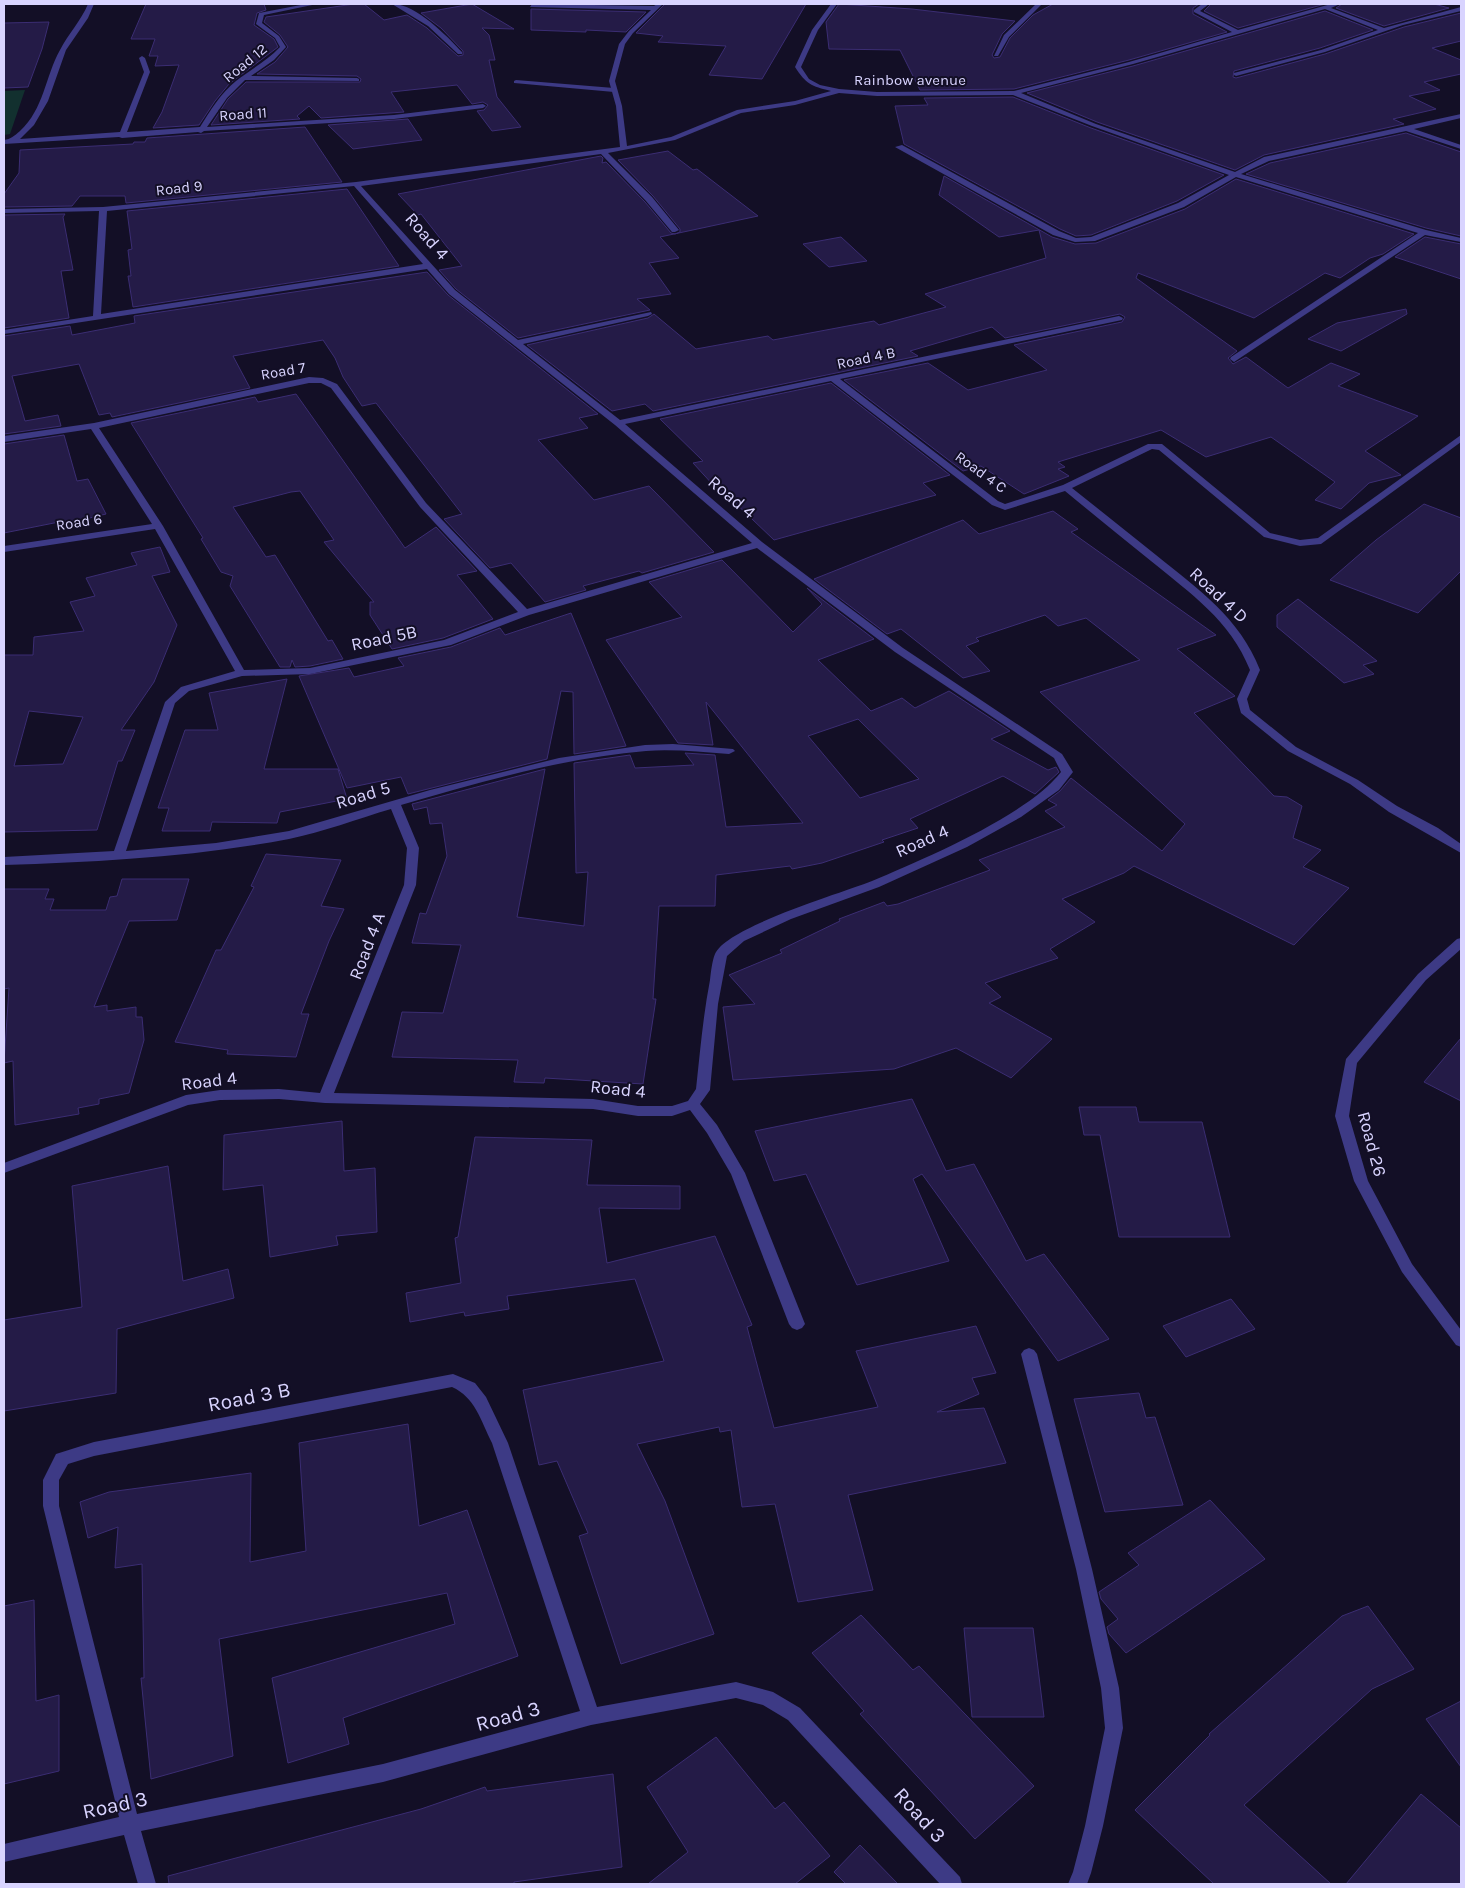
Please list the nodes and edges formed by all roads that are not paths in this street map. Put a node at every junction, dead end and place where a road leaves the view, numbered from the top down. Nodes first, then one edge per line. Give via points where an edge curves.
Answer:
1 (91, 4) edge
2 (314, 4) edge
3 (395, 4) edge
4 (834, 4) edge
5 (1039, 4) edge
6 (1206, 4) edge
7 (1337, 4) edge
8 (532, 6) dead end
9 (658, 6) edge
10 (1324, 7) junction
11 (1461, 8) edge
12 (1385, 30) junction
13 (1237, 32) junction
14 (460, 53) dead end
15 (996, 55) dead end
16 (142, 58) dead end
17 (1236, 74) dead end
18 (244, 78) junction
19 (357, 80) dead end
20 (516, 82) dead end
21 (614, 90) junction
22 (839, 91) junction
23 (1014, 92) junction
24 (483, 106) dead end
25 (1461, 116) edge
26 (1407, 128) junction
27 (201, 131) junction
28 (122, 136) junction
29 (8, 142) edge
30 (900, 146) dead end
31 (1461, 147) edge
32 (624, 149) junction
33 (603, 152) junction
34 (1237, 175) junction
35 (356, 184) junction
36 (104, 209) junction
37 (4, 211) edge
38 (675, 230) dead end
39 (1424, 232) junction
40 (1461, 240) edge
41 (428, 266) junction
42 (648, 314) dead end
43 (98, 317) junction
44 (1119, 318) dead end
45 (4, 332) edge
46 (516, 342) junction
47 (1234, 359) dead end
48 (834, 379) junction
49 (618, 423) junction
50 (94, 426) junction
51 (1461, 438) edge
52 (4, 439) edge
53 (1066, 487) junction
54 (158, 526) junction
55 (759, 544) junction
56 (4, 549) edge
57 (525, 613) junction
58 (241, 673) junction
59 (729, 751) dead end
60 (395, 804) junction
61 (1461, 849) edge
62 (119, 855) junction
63 (4, 862) edge
64 (1461, 942) edge
65 (325, 1098) junction
66 (694, 1104) junction
67 (4, 1168) edge
68 (797, 1324) dead end
69 (1461, 1341) edge
70 (1029, 1354) dead end
71 (591, 1717) junction
72 (130, 1824) junction
73 (4, 1853) edge
74 (147, 1884) edge
75 (953, 1884) edge
76 (1077, 1884) edge

1 - 29 street via 63,50 45,100 32,124
2 - 18 street, Road 12 via 261,14 259,24 277,37 283,47
3 - 14 street via 414,12
4 - 22 street, Rainbow avenue via 815,30 798,68 807,80
5 - 15 street via 1006,36
6 - 13 street via 1196,11
7 - 10 street
8 - 9 street
9 - 21 street via 622,44 612,80
10 - 12 street
10 - 13 street
11 - 12 street
12 - 17 street via 1323,51
13 - 23 street
16 - 28 street via 147,72
18 - 19 street
18 - 27 street, Road 12 via 217,105
20 - 21 street
21 - 32 street via 620,106
22 - 23 street, Rainbow avenue via 877,94
22 - 32 street, Road 9 via 794,104 739,111 673,139
23 - 34 street via 1094,125
24 - 27 street, Road 11 via 394,117
25 - 26 street
26 - 31 street
26 - 34 street via 1267,159
27 - 28 street, Road 11
28 - 29 street, Road 11
30 - 34 street via 1056,233 1075,240 1092,239 1181,205
32 - 33 street, Road 9
33 - 35 street, Road 9
33 - 38 street
34 - 39 street
35 - 36 street, Road 9
35 - 41 street, Road 4
36 - 37 street, Road 9
36 - 43 street
39 - 40 street
39 - 47 street
41 - 43 street
41 - 46 street, Road 4 via 452,292
42 - 46 street
43 - 45 street
44 - 48 street, Road 4 B
46 - 49 street, Road 4
48 - 49 street, Road 4 B
48 - 53 street, Road 4 C via 995,503 1004,507
49 - 55 street, Road 4
50 - 52 street, Road 7
50 - 54 street
50 - 57 street, Road 7 via 309,380 324,381 334,386 423,505
51 - 53 street, Road 4 C via 1321,541 1300,543 1268,535 1156,445
53 - 61 street, Road 4 D via 1211,606 1238,634 1250,652 1255,670 1242,699 1245,711 1292,749 1354,782 1393,810
54 - 56 street, Road 6
54 - 58 street
55 - 57 street, Road 5B
55 - 66 street, Road 4 via 898,650 1058,756 1067,772 1055,788 963,844 875,884 786,916 740,938 721,954 703,1090
57 - 58 street, Road 5B via 447,643 310,671
58 - 62 street, Road 5B via 185,690 170,702
59 - 60 street, Road 5 via 645,748 559,761
60 - 62 street, Road 5 via 290,835 216,848
60 - 65 street, Road 4 A via 413,848 410,885
62 - 63 street, Road 5
64 - 69 street, Road 26 via 1422,977 1351,1062 1342,1116 1361,1181 1374,1207 1407,1268
65 - 66 street, Road 4 via 593,1104 638,1112 672,1111
65 - 67 street, Road 4 via 279,1094 220,1095 186,1100
66 - 68 street via 738,1173
70 - 76 street via 1084,1569 1110,1688 1114,1728 1094,1826
71 - 72 street, Road 3 via 383,1773
71 - 72 street, Road 3 B via 500,1443 470,1388 453,1380 94,1449 62,1458 51,1480 51,1506
71 - 75 street, Road 3 via 736,1690 767,1698 794,1714
72 - 73 street, Road 3
72 - 74 street, Road 3 B

